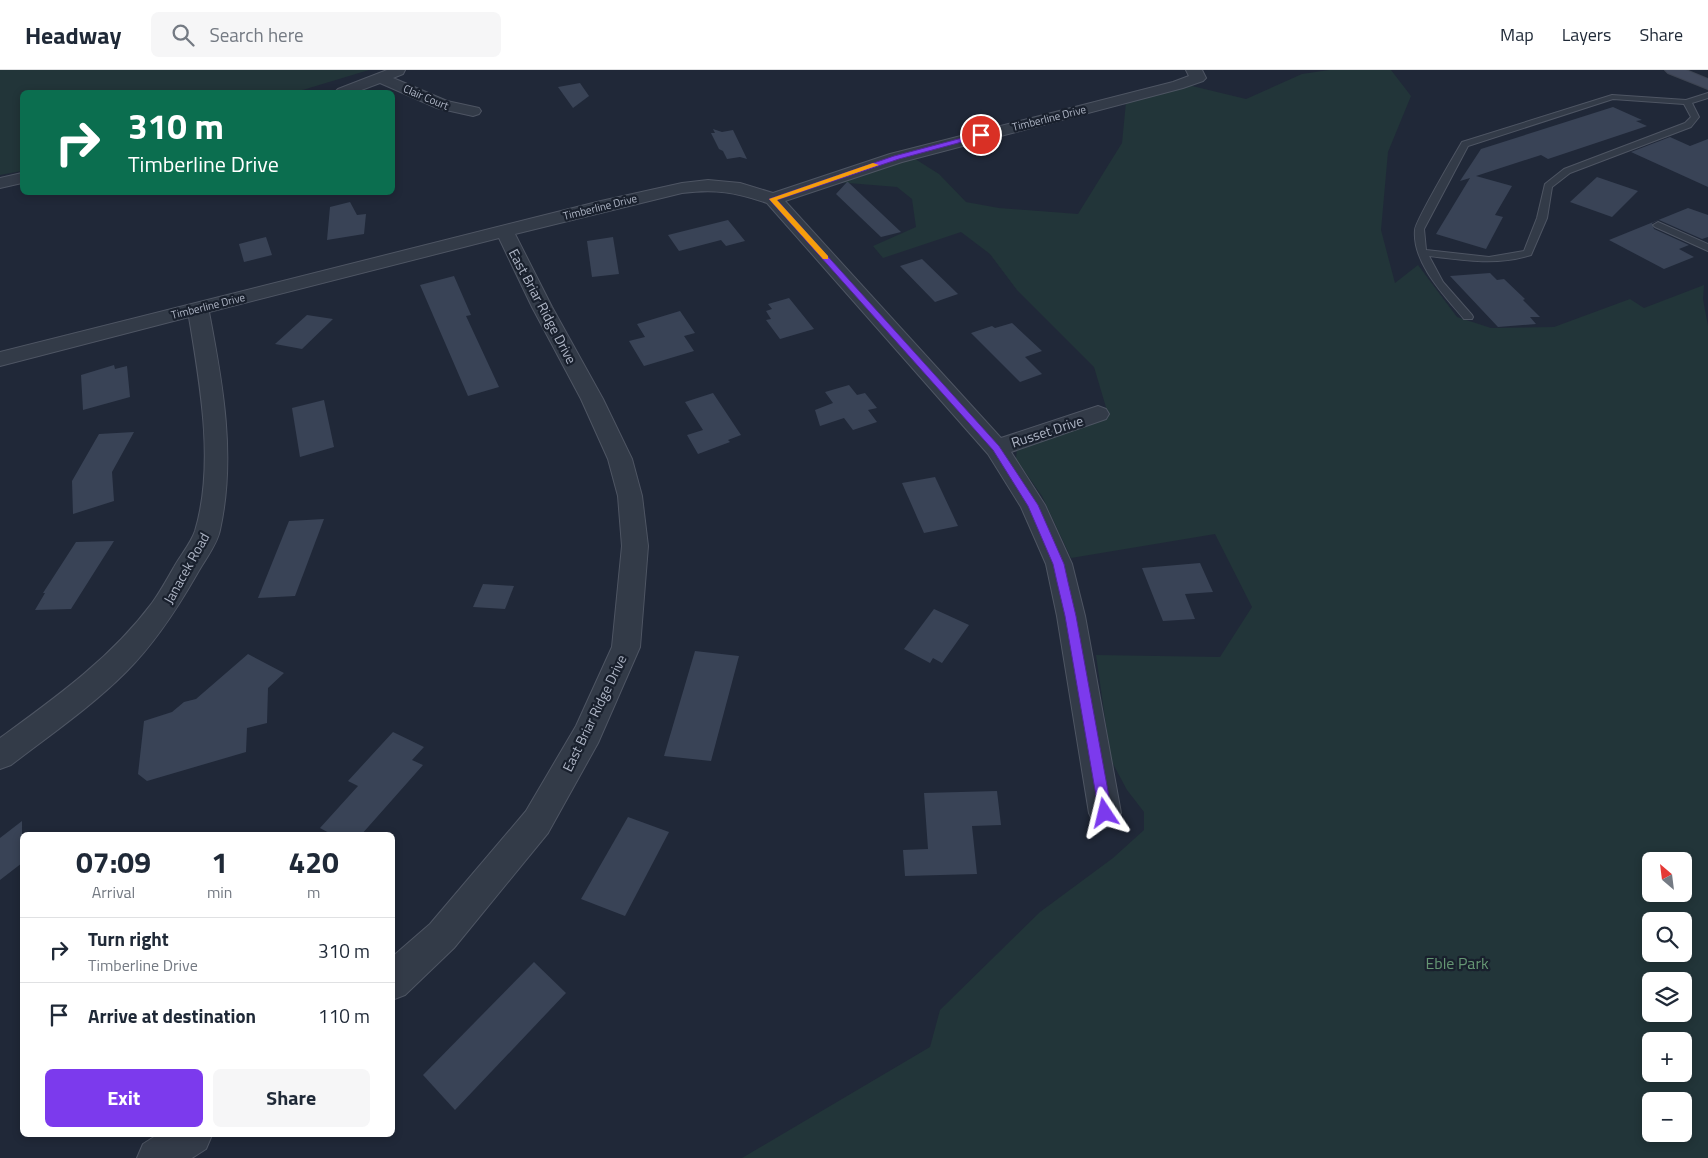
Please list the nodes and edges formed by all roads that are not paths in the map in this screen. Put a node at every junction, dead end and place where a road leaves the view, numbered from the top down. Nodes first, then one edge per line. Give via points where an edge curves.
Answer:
1 (401, 70) edge
2 (1673, 70) edge
3 (1196, 74) edge
4 (380, 78) junction
5 (1708, 84) edge
6 (348, 90) edge
7 (1708, 95) edge
8 (1687, 102) junction
9 (473, 111) dead end
10 (20, 178) edge
11 (0, 183) edge
12 (772, 199) junction
13 (1658, 225) dead end
14 (505, 232) junction
15 (1708, 248) edge
16 (1422, 252) junction
17 (198, 309) junction
18 (1468, 317) dead end
19 (0, 359) edge
20 (1098, 414) dead end
21 (996, 448) junction
22 (0, 756) edge
23 (1105, 813) dead end
24 (395, 979) edge
25 (189, 1137) edge
26 (157, 1158) edge

1 - 4 street
2 - 5 street
3 - 12 street, Timberline Drive via 1178,85 896,158
4 - 6 street
4 - 9 street, Clair Court via 442,105
7 - 8 lane
8 - 16 lane via 1612,96 1464,144 1419,229
8 - 16 lane via 1695,117 1688,125 1567,171 1548,186 1542,218 1528,253 1512,259 1486,260
10 - 11 street
12 - 14 street, Timberline Drive via 740,188 699,186 607,205
12 - 21 street, Russet Drive
13 - 15 lane
14 - 17 street, Timberline Drive
14 - 24 street, East Briar Ridge Drive via 620,459 630,496 635,546 626,647 587,734 537,822 442,936
16 - 18 lane via 1439,283
17 - 19 street, Timberline Drive
17 - 22 street, Janacek Road via 215,423 216,479 207,534 162,610 118,663
20 - 21 street, Russet Drive
21 - 23 street, Russet Drive via 1033,505 1059,564
25 - 26 street

